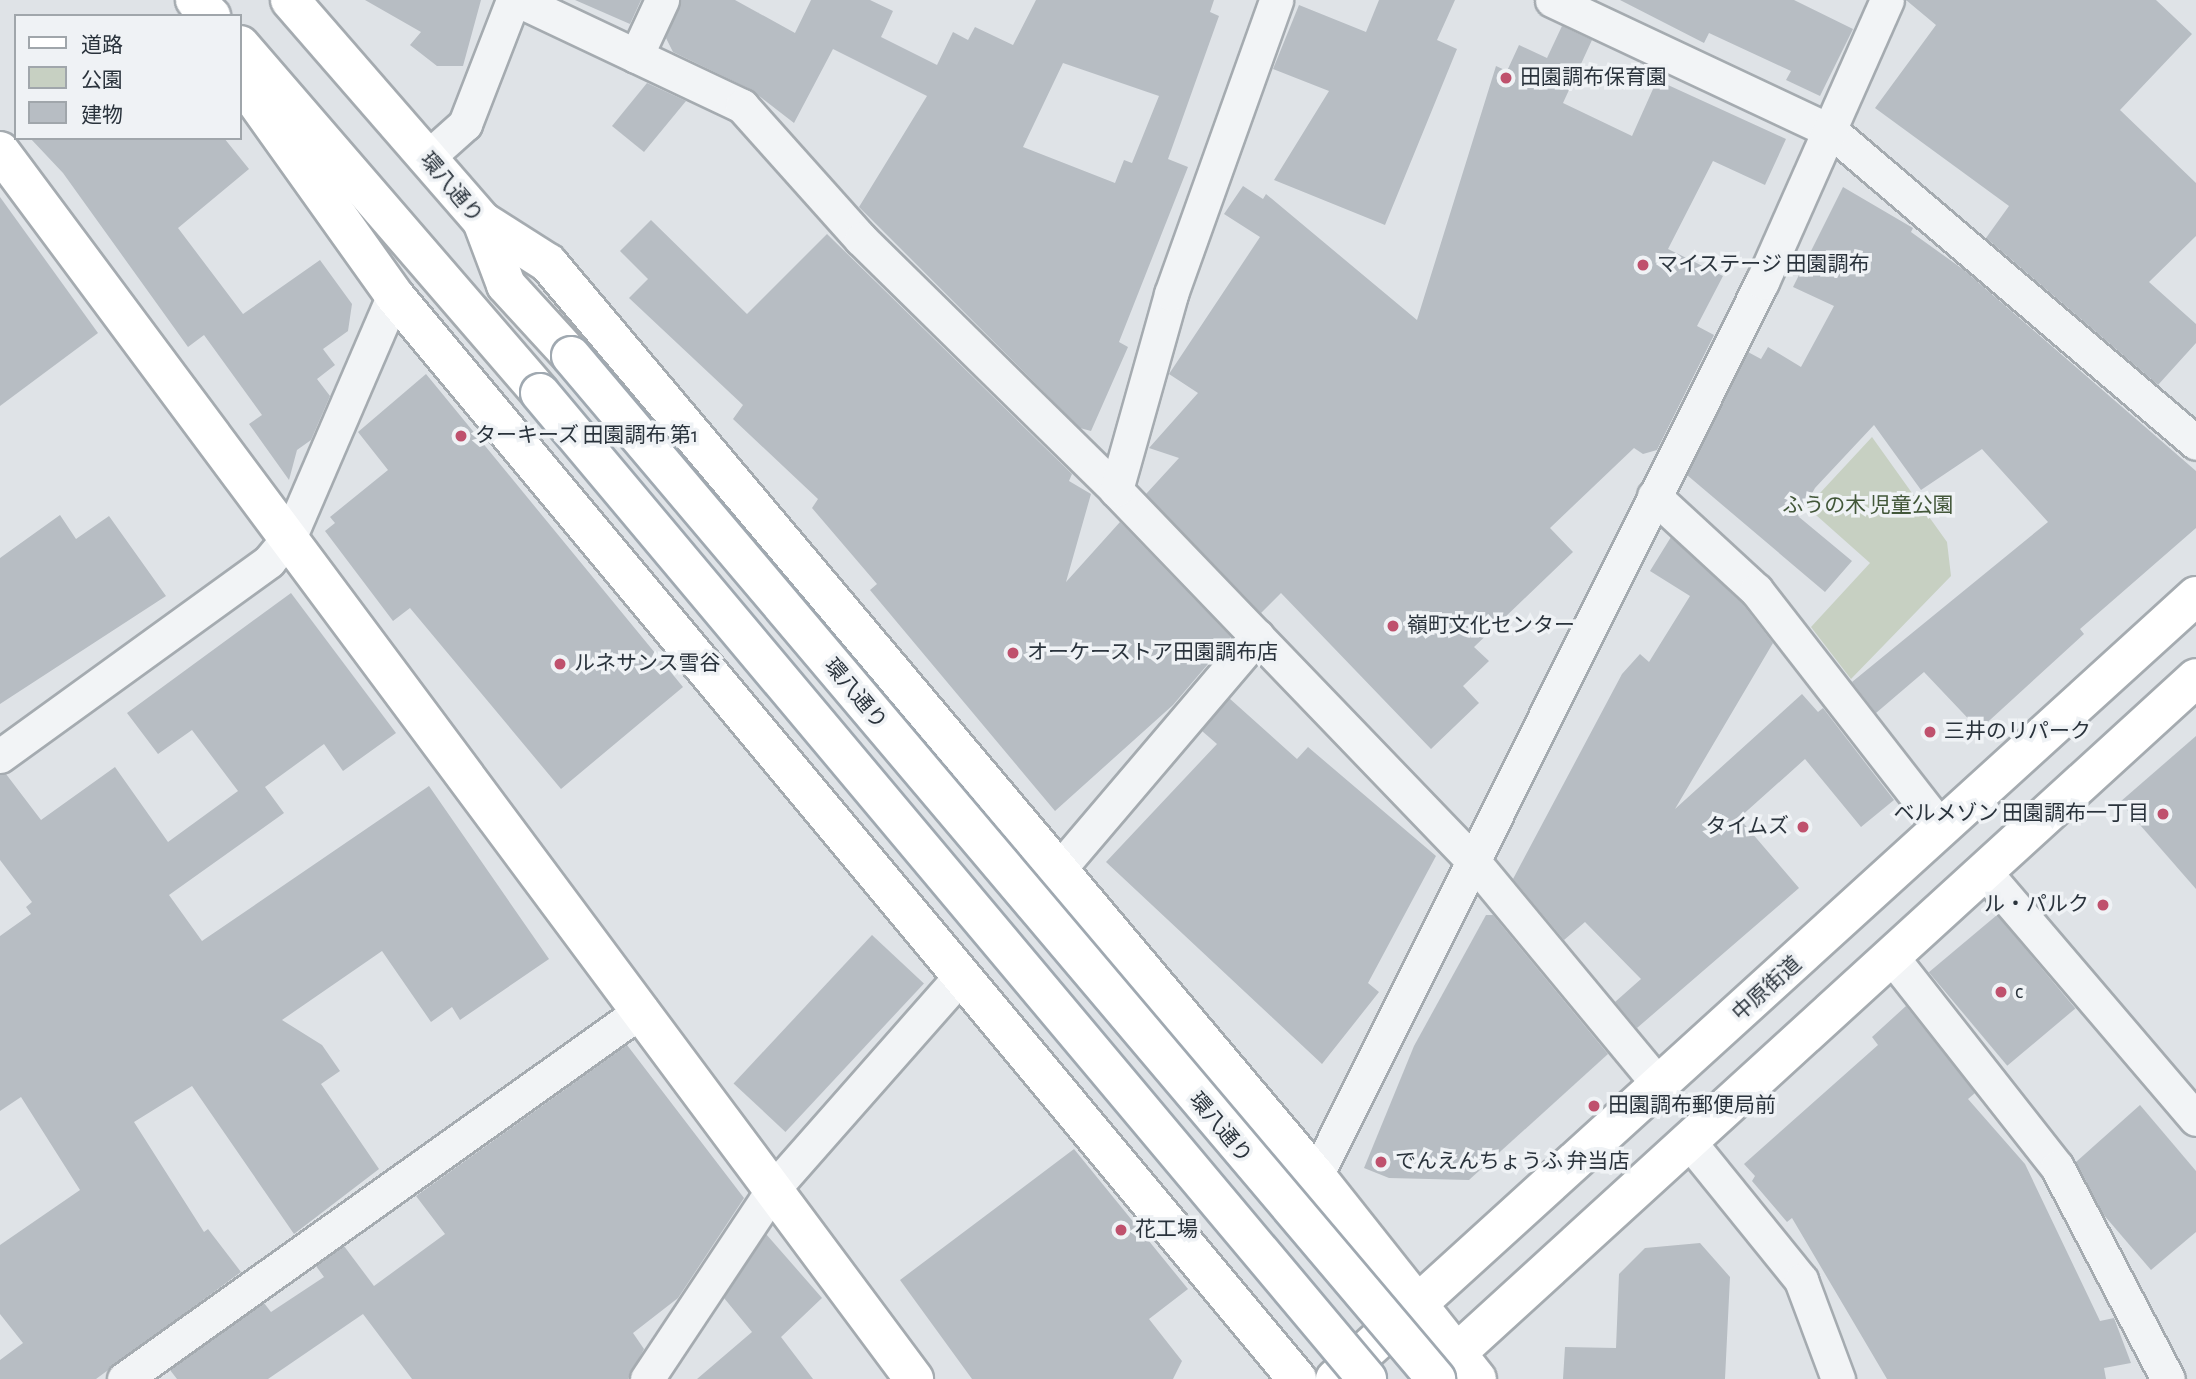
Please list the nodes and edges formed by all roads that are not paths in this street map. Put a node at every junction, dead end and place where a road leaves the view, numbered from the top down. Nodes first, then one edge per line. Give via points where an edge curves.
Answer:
1 (194, 0) edge
2 (290, 0) edge
3 (513, 0) edge
4 (519, 0) edge
5 (662, 0) edge
6 (1276, 0) edge
7 (1552, 0) edge
8 (1887, 0) edge
9 (209, 14) edge
10 (242, 47) edge
11 (636, 55) junction
12 (242, 82) edge
13 (1831, 131) junction
14 (0, 151) edge
15 (427, 158) junction
16 (482, 221) junction
17 (394, 295) junction
18 (2196, 443) edge
19 (1116, 490) junction
20 (1654, 496) junction
21 (290, 536) junction
22 (2196, 596) edge
23 (1257, 636) junction
24 (2196, 678) edge
25 (0, 756) edge
26 (1941, 828) junction
27 (1474, 862) junction
28 (1059, 869) junction
29 (1984, 871) junction
30 (1891, 956) junction
31 (961, 976) junction
32 (642, 1010) junction
33 (1660, 1086) junction
34 (2196, 1119) edge
35 (1691, 1144) junction
36 (1316, 1176) junction
37 (773, 1189) junction
38 (1419, 1307) junction
39 (1457, 1371) edge
40 (124, 1379) edge
41 (647, 1379) edge
42 (914, 1379) edge
43 (1297, 1379) edge
44 (1335, 1379) edge
45 (1367, 1379) edge
46 (1427, 1379) edge
47 (1838, 1379) edge
48 (2168, 1379) edge

1 - 9 main road
2 - 15 main road, 環八通り
3 - 15 street via 465,124
4 - 11 street
5 - 11 street
6 - 19 street via 1171,294
7 - 13 street
8 - 13 street
10 - 45 main road, bridge via 540,393
11 - 19 street via 742,106 861,239
12 - 17 main road
13 - 18 street
13 - 20 street
14 - 21 main road
15 - 16 main road, 環八通り
16 - 28 main road via 548,263
16 - 39 main road, 環八通り, bridge via 506,285
17 - 21 street
17 - 31 main road
19 - 23 street
20 - 26 street via 1756,590
20 - 27 street
21 - 25 street via 269,561
21 - 32 main road
22 - 26 main road, 中原街道
23 - 27 street
23 - 28 street
24 - 29 main road
26 - 33 main road, 中原街道
27 - 33 street
27 - 36 street
28 - 36 main road
29 - 30 main road
29 - 34 street
30 - 35 main road
30 - 48 street via 2057,1167
31 - 37 street
31 - 43 main road
32 - 37 main road
32 - 40 street
33 - 38 main road, 中原街道
35 - 39 main road
35 - 47 street via 1801,1280
36 - 38 main road
37 - 41 street
37 - 42 main road
38 - 39 main road
38 - 44 main road, 中原街道
39 - 46 main road

